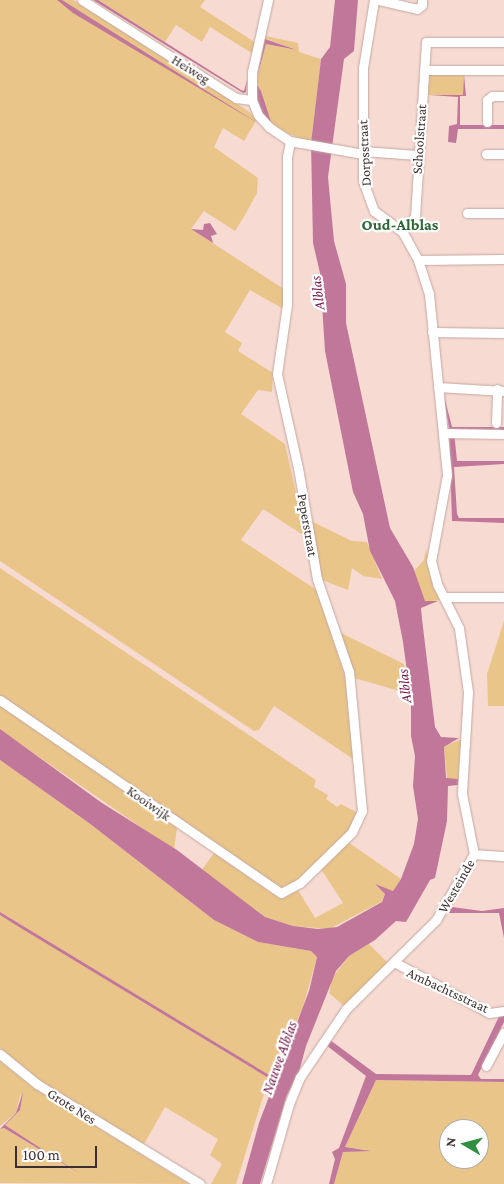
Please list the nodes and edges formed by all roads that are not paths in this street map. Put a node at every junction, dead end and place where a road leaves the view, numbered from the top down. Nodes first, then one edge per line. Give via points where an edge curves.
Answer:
1 (82, 0) edge
2 (268, 0) edge
3 (374, 0) edge
4 (379, 0) edge
5 (422, 0) edge
6 (504, 42) edge
7 (424, 70) junction
8 (504, 70) edge
9 (504, 96) edge
10 (252, 100) junction
11 (487, 122) dead end
12 (290, 141) junction
13 (363, 153) junction
14 (486, 154) dead end
15 (504, 154) edge
16 (417, 155) junction
17 (468, 213) dead end
18 (504, 213) edge
19 (402, 231) junction
20 (504, 259) edge
21 (418, 260) junction
22 (432, 332) junction
23 (504, 333) edge
24 (438, 387) junction
25 (502, 389) edge
26 (496, 423) dead end
27 (445, 433) junction
28 (504, 434) edge
29 (444, 597) junction
30 (504, 597) edge
31 (0, 700) edge
32 (474, 854) junction
33 (504, 856) edge
34 (300, 883) joint
35 (394, 962) junction
36 (503, 1010) edge
37 (504, 1032) edge
38 (0, 1054) edge
39 (486, 1066) dead end
40 (200, 1184) edge
41 (266, 1184) edge

1 - 10 street, Heiweg via 236,98
2 - 10 street via 253,63
3 - 13 street, Dorpsstraat via 363,68
4 - 5 street via 417,9
6 - 7 street, Schoolstraat via 426,42
7 - 8 street
7 - 16 street, Schoolstraat
9 - 11 street via 492,96 487,100
10 - 12 street via 263,122
12 - 13 street
12 - 34 street, Peperstraat via 286,163 287,304 277,374 279,393 298,468 317,579 349,672 362,811 352,832 339,848
13 - 16 street
13 - 19 street, Dorpsstraat via 363,181 371,205 378,216
14 - 15 street
16 - 19 street, Schoolstraat via 414,217
17 - 18 street
19 - 21 street, Dorpsstraat
20 - 21 street
21 - 22 street, Dorpsstraat via 428,283
22 - 23 street
22 - 24 street, Dorpsstraat
24 - 25 street
24 - 27 street, Dorpsstraat
25 - 26 street
27 - 28 street
27 - 29 street, Westeinde via 447,484 431,561
29 - 30 street
29 - 32 street, Westeinde via 459,628 468,692 462,794
31 - 34 street, Kooiwijk via 269,887 280,892
32 - 33 street
32 - 35 street, Westeinde via 436,920
35 - 36 street, Ambachtsstraat via 490,1013
35 - 41 street, Westeinde via 346,1009 300,1077
37 - 39 street
38 - 40 street, Grote Nes via 37,1084

